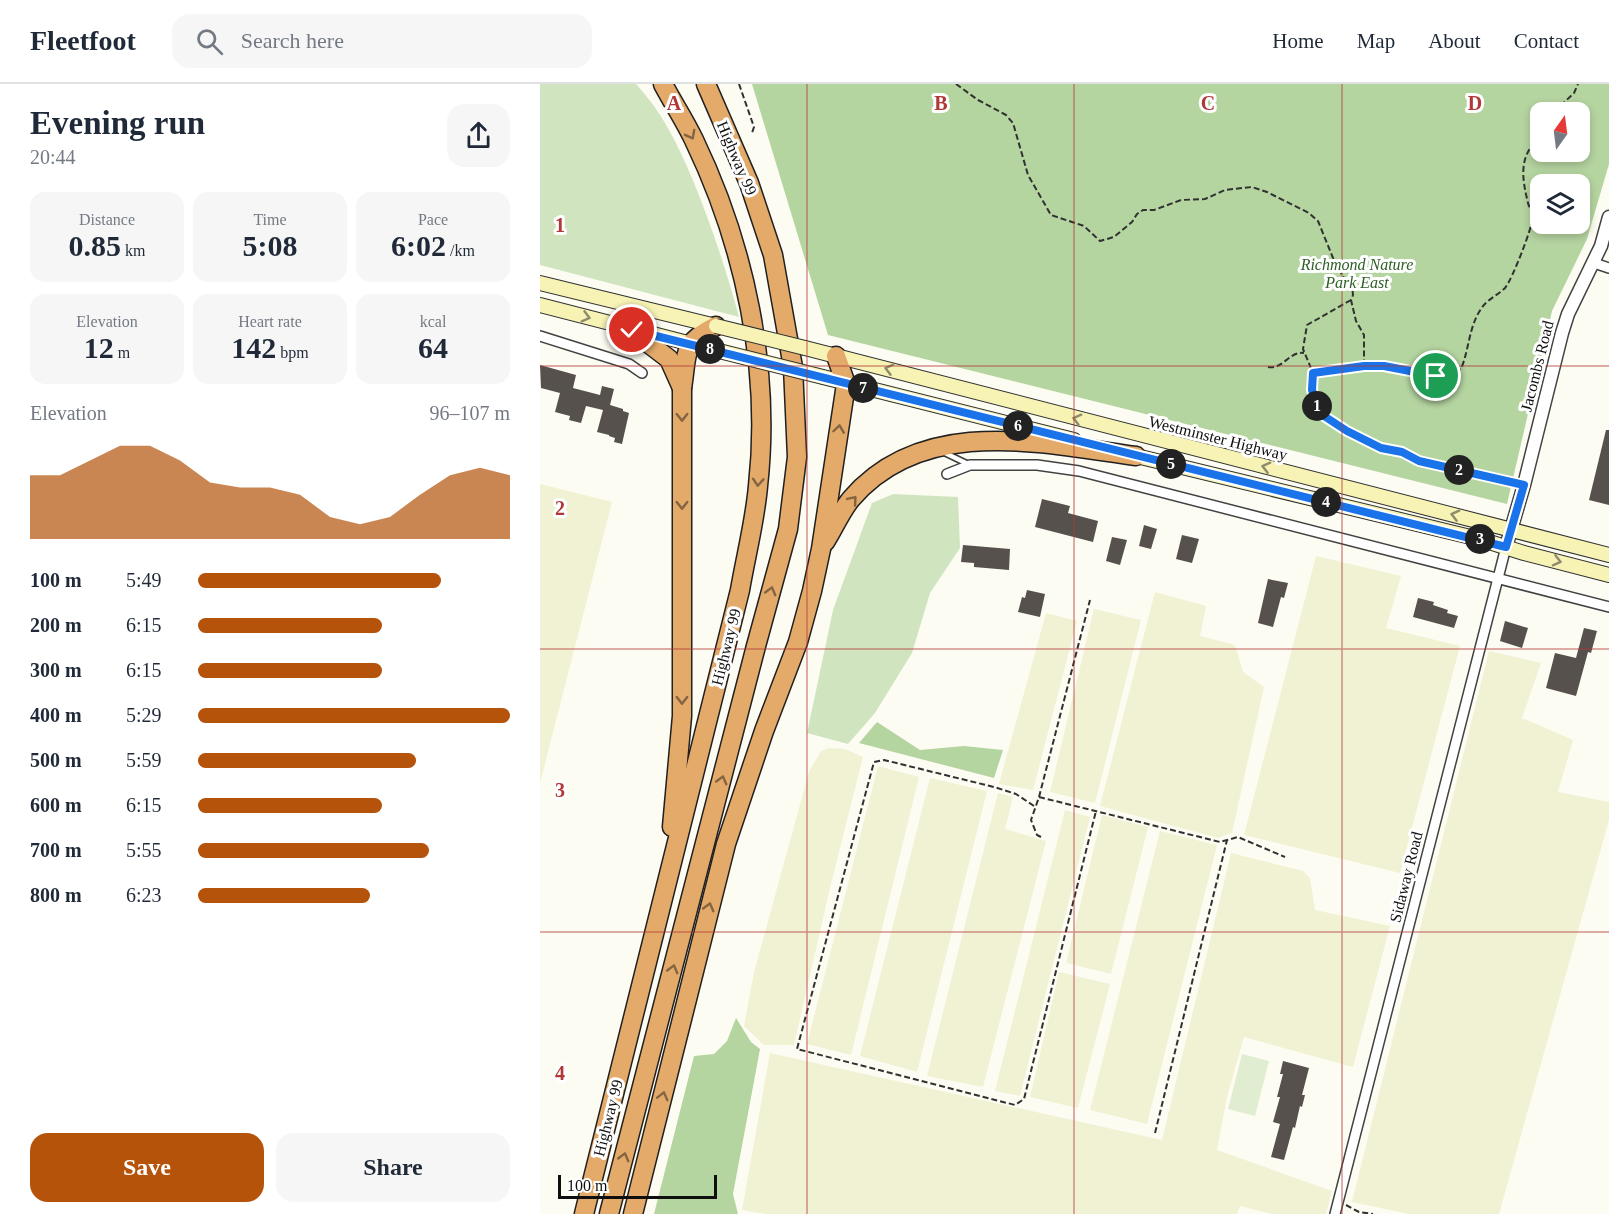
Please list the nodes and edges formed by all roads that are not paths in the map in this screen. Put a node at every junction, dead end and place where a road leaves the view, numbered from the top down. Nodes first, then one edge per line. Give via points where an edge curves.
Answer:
1 (663, 84) edge
2 (706, 84) edge
3 (1609, 216) edge
4 (1594, 263) junction
5 (1609, 268) edge
6 (540, 283) edge
7 (540, 305) edge
8 (716, 326) junction
9 (632, 330) junction
10 (540, 336) edge
11 (689, 343) junction
12 (828, 354) junction
13 (642, 373) dead end
14 (846, 384) junction
15 (682, 388) junction
16 (934, 448) junction
17 (1136, 456) junction
18 (1419, 461) road end
19 (970, 465) junction
20 (947, 474) dead end
21 (1524, 485) junction
22 (1512, 530) junction
23 (1506, 547) junction
24 (821, 549) junction
25 (1609, 555) edge
26 (1609, 574) edge
27 (1498, 578) junction
28 (1609, 607) edge
29 (673, 862) junction
30 (584, 1214) edge
31 (609, 1214) edge
32 (633, 1214) edge
33 (1335, 1214) edge

1 -> 29 highway, Highway 99 via 694,140 721,203 741,268 752,319 761,423 758,487 740,590
31 -> 2 highway, Highway 99 via 789,529 797,457 793,367 773,255 749,183
3 - 4 street, Jacombs Road
4 - 5 street
4 - 21 street, Jacombs Road via 1562,333
6 - 8 main road
7 -> 9 main road
8 - 11 highway
8 - 12 main road, Westminster Highway, bridge
9 - 11 main road
9 - 15 highway via 669,358
10 - 13 street via 629,364
11 - 14 main road, bridge
11 - 15 highway
12 - 14 highway
22 -> 12 main road, Westminster Highway
14 - 17 main road
24 -> 14 highway
15 -> 29 highway via 682,716 672,823
16 - 17 highway via 1016,440
16 - 19 lane
24 -> 16 highway via 851,500 880,472
17 - 23 main road
18 - 21 lane
19 - 20 street
19 - 27 street via 1036,465 1079,471
21 - 22 street, Jacombs Road
22 - 23 street, Jacombs Road
22 - 25 main road, Westminster Highway
23 -> 26 main road
23 - 27 street, Sidaway Road
32 -> 24 highway via 726,844 798,642
27 - 28 street
27 - 33 street, Sidaway Road
29 - 30 highway, Highway 99

